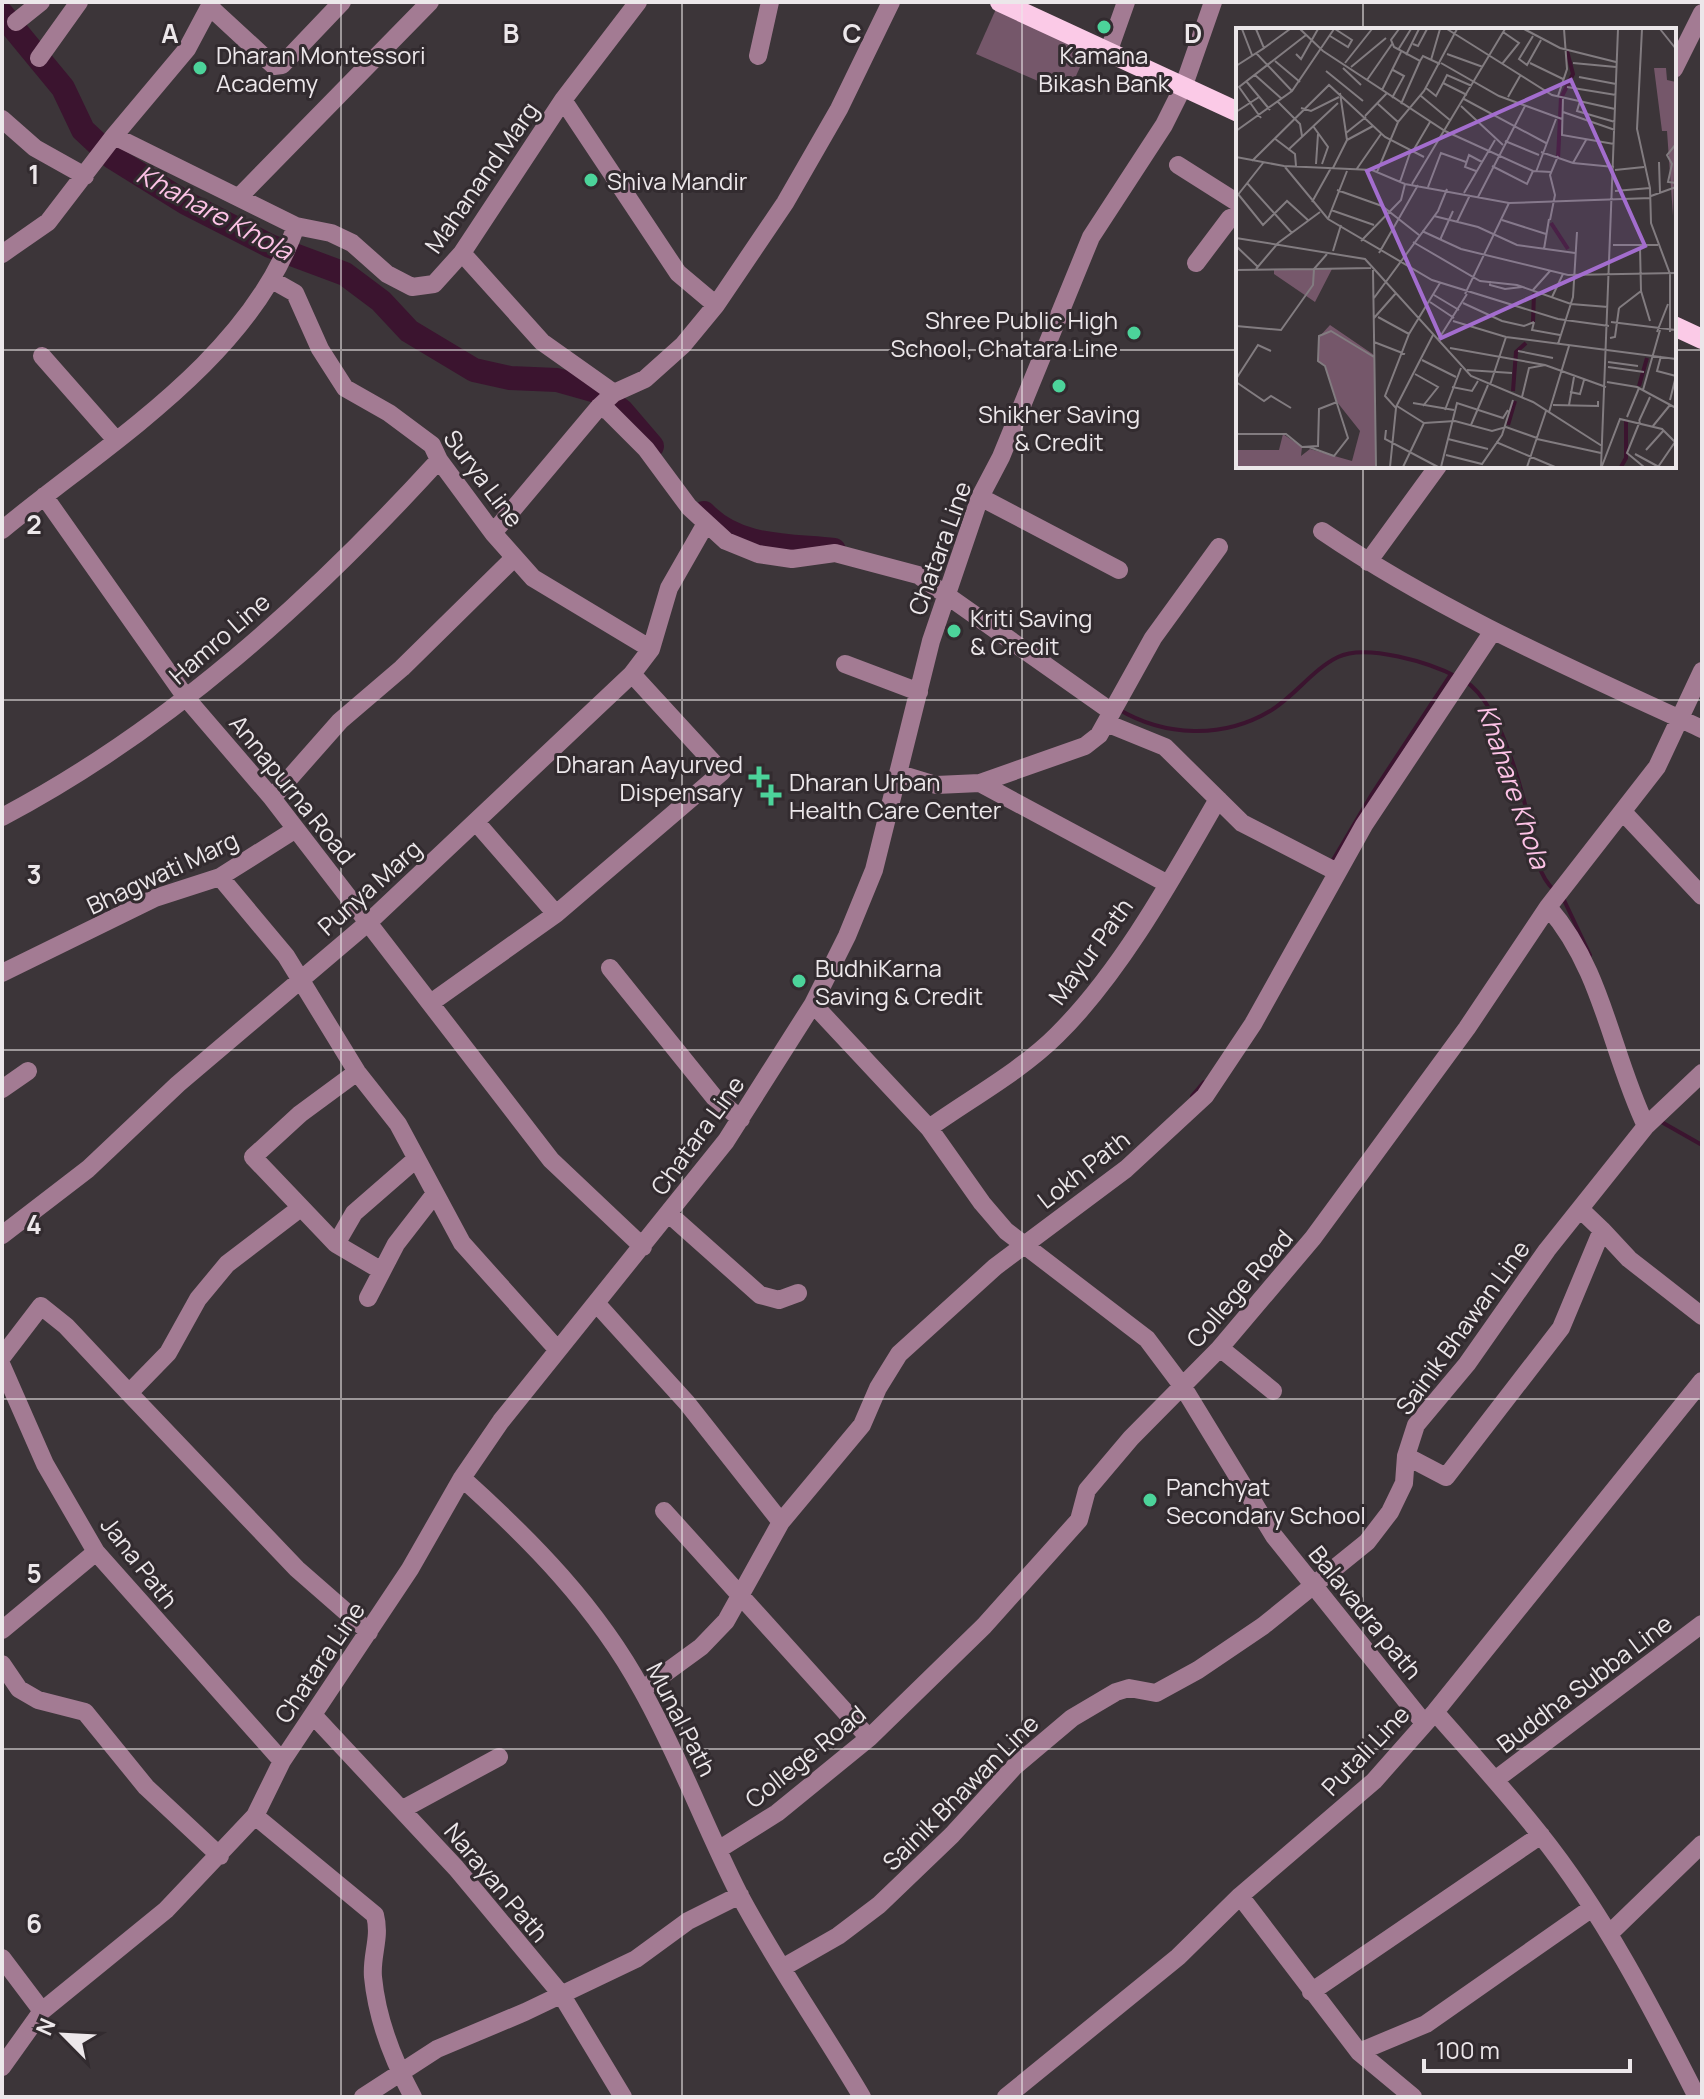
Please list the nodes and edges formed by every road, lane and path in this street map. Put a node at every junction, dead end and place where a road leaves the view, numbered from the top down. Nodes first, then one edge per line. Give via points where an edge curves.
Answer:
1 (41, 2) edge
2 (79, 2) edge
3 (342, 2) edge
4 (430, 2) edge
5 (638, 2) edge
6 (770, 2) edge
7 (891, 2) edge
8 (1000, 2) edge
9 (1126, 2) edge
10 (1213, 2) edge
11 (211, 4) edge
12 (1702, 13) edge
13 (16, 22) dead end
14 (1109, 50) junction
15 (1684, 50) junction
16 (758, 56) dead end
17 (39, 58) dead end
18 (1702, 59) edge
19 (1676, 65) edge
20 (1184, 85) junction
21 (563, 100) junction
22 (1236, 111) edge
23 (2, 119) edge
24 (111, 140) junction
25 (1178, 165) dead end
26 (90, 170) junction
27 (240, 196) junction
28 (1236, 213) edge
29 (293, 234) junction
30 (462, 253) junction
31 (2, 254) edge
32 (1196, 263) dead end
33 (272, 280) junction
34 (716, 305) junction
35 (1676, 327) edge
36 (1702, 339) edge
37 (42, 356) dead end
38 (605, 401) junction
39 (116, 440) junction
40 (439, 460) junction
41 (1437, 468) edge
42 (44, 496) junction
43 (980, 497) junction
44 (705, 525) junction
45 (2, 530) edge
46 (1322, 531) dead end
47 (493, 533) junction
48 (1219, 547) dead end
49 (514, 558) junction
50 (1368, 562) junction
51 (1119, 570) dead end
52 (946, 588) junction
53 (1493, 631) junction
54 (651, 649) junction
55 (845, 664) dead end
56 (1702, 671) edge
57 (632, 674) junction
58 (919, 692) junction
59 (187, 699) junction
60 (1112, 711) junction
61 (1681, 720) junction
62 (1702, 729) edge
63 (900, 774) junction
64 (980, 783) junction
65 (272, 798) junction
66 (1218, 799) junction
67 (1623, 812) junction
68 (2, 817) edge
69 (476, 822) junction
70 (296, 829) junction
71 (1337, 872) junction
72 (220, 877) junction
73 (1166, 883) junction
74 (1702, 896) edge
75 (1550, 905) junction
76 (556, 914) junction
77 (370, 921) junction
78 (610, 968) dead end
79 (2, 973) edge
80 (300, 981) junction
81 (432, 1002) junction
82 (813, 1004) junction
83 (28, 1071) dead end
84 (357, 1072) junction
85 (1702, 1073) edge
86 (2, 1089) edge
87 (741, 1119) junction
88 (1653, 1120) junction
89 (929, 1128) junction
90 (416, 1159) junction
91 (434, 1195) junction
92 (299, 1209) junction
93 (1580, 1209) junction
94 (669, 1214) junction
95 (1602, 1230) junction
96 (2, 1235) edge
97 (336, 1244) junction
98 (1023, 1246) junction
99 (643, 1247) junction
100 (382, 1271) junction
101 (798, 1293) dead end
102 (368, 1298) dead end
103 (596, 1303) junction
104 (1702, 1316) edge
105 (556, 1348) junction
106 (1220, 1348) junction
107 (2, 1357) edge
108 (2, 1366) edge
109 (1702, 1381) edge
110 (1183, 1387) junction
111 (1273, 1391) dead end
112 (129, 1393) junction
113 (1406, 1456) junction
114 (462, 1478) junction
115 (664, 1511) dead end
116 (781, 1522) junction
117 (96, 1552) junction
118 (1314, 1586) junction
119 (741, 1596) junction
120 (1702, 1624) edge
121 (2, 1630) edge
122 (369, 1632) junction
123 (2, 1664) edge
124 (642, 1690) junction
125 (313, 1715) junction
126 (1430, 1717) junction
127 (869, 1738) junction
128 (499, 1757) dead end
129 (282, 1761) junction
130 (1495, 1780) junction
131 (403, 1809) junction
132 (255, 1816) junction
133 (1541, 1835) junction
134 (1702, 1844) edge
135 (718, 1850) junction
136 (220, 1856) junction
137 (740, 1895) junction
138 (1240, 1896) junction
139 (1592, 1908) junction
140 (1609, 1934) junction
141 (2, 1958) edge
142 (782, 1968) junction
143 (1311, 1992) junction
144 (561, 1994) junction
145 (42, 2011) junction
146 (1359, 2052) junction
147 (2, 2067) edge
148 (399, 2072) junction
149 (363, 2097) edge
150 (413, 2097) edge
151 (623, 2097) edge
152 (862, 2097) edge
153 (1006, 2097) edge
154 (1413, 2097) edge
155 (1697, 2097) edge

1 - 13 street
2 - 17 street
3 - 11 street via 282,65 274,66
4 - 27 street
5 - 21 street, Mahanand Marg
6 - 16 street
7 - 34 street via 785,203
8 - 14 main road
9 - 14 street
10 - 20 street, Chatara Line
11 - 24 street via 187,49
12 - 15 street
14 - 20 main road
15 - 18 street
15 - 19 street
20 - 22 main road
20 - 43 street, Chatara Line via 1091,237
21 - 30 street, Mahanand Marg
21 - 34 street via 678,273
23 - 26 street via 35,148
24 - 26 street
24 - 27 street, Mahanand Marg
25 - 28 street
26 - 31 street via 48,222
27 - 29 street, Mahanand Marg
28 - 32 street
29 - 30 street, Mahanand Marg via 331,233 412,287 434,284
29 - 33 street
30 - 38 street via 542,342
33 - 39 street via 244,321
33 - 40 street, Surya Line via 295,293 345,388 418,432
34 - 38 street via 645,379
35 - 36 main road
37 - 39 street
38 - 44 street
38 - 47 street
39 - 42 street
40 - 47 street, Surya Line
40 - 59 street, Hamro Line via 359,548
41 - 50 street
42 - 45 street
42 - 59 street, Annapurna Road
43 - 51 street
43 - 52 street, Chatara Line
44 - 52 street via 758,554 792,559 835,553
44 - 54 street, Punya Marg via 669,588
46 - 50 street
47 - 49 street, Surya Line
48 - 60 street via 1153,638
49 - 54 street, Surya Line via 565,600
49 - 65 street via 340,721
50 - 53 street
52 - 58 street, Chatara Line
52 - 60 street
53 - 61 street
53 - 71 street, Lokh Path
54 - 57 street, Punya Marg
55 - 58 street
56 - 61 street, College Road
57 - 69 street, Punya Marg
57 - 76 street via 722,772
58 - 63 street, Chatara Line
59 - 65 street, Annapurna Road
59 - 68 street, Hamro Line
60 - 64 street via 1099,735 1085,746
60 - 66 street via 1165,747
61 - 62 street
61 - 67 street, College Road via 1657,767
63 - 64 street via 936,785
63 - 82 street, Chatara Line via 874,870
64 - 73 street
65 - 70 street, Annapurna Road
66 - 71 street via 1242,823
66 - 73 street, Mayur Path
67 - 74 street
67 - 75 street, College Road
69 - 76 street
69 - 77 street, Punya Marg
70 - 72 street, Bhagwati Marg
70 - 77 street, Annapurna Road
71 - 98 street, Lokh Path via 1253,1024 1205,1096 1126,1169
72 - 79 street, Bhagwati Marg via 155,898
72 - 80 street via 286,956
73 - 89 street, Mayur Path via 1116,965 1054,1038
75 - 88 street via 1596,985 1622,1071
75 - 106 street, College Road via 1313,1238
76 - 81 street
77 - 80 street, Punya Marg
77 - 81 street, Annapurna Road
78 - 87 street via 714,1097
80 - 84 street
80 - 96 street, Punya Marg via 88,1169
81 - 99 street, Annapurna Road via 551,1160
82 - 87 street, Chatara Line
82 - 89 street, Balavadra path
83 - 86 street
84 - 90 street via 398,1124
84 - 92 street via 253,1157
85 - 88 street, Sainik Bhawan Line
87 - 94 street, Chatara Line
88 - 93 street, Sainik Bhawan Line
89 - 98 street, Balavadra path via 982,1203
90 - 91 street
90 - 97 street via 354,1213
91 - 100 street
91 - 105 street via 462,1243
92 - 97 street
92 - 112 street via 227,1264 198,1299 168,1353
93 - 95 street
93 - 113 street, Sainik Bhawan Line via 1416,1425
94 - 99 street, Chatara Line
94 - 101 street via 748,1288 779,1300
95 - 104 street via 1629,1259
95 - 113 street via 1561,1328 1451,1472 1440,1476
97 - 100 street
98 - 110 street, Balavadra path via 1147,1339
98 - 116 street, Lokh Path via 899,1354 862,1425
99 - 103 street, Chatara Line
100 - 102 street
103 - 105 street, Chatara Line
103 - 116 street via 687,1403
105 - 114 street, Chatara Line
106 - 110 street, College Road
106 - 111 street
107 - 112 street via 41,1306
108 - 117 street, Jana Path via 45,1464
109 - 126 street, Putali Line
110 - 118 street, Balavadra path via 1239,1482
110 - 127 street, College Road via 1087,1490 1079,1520 1019,1590
112 - 122 street via 297,1569
113 - 118 street, Sainik Bhawan Line via 1404,1483 1390,1512 1367,1542
114 - 122 street, Chatara Line
114 - 124 street, Munal Path via 572,1586
115 - 119 street
116 - 119 street, Lokh Path
117 - 121 street
117 - 129 street, Jana Path
118 - 126 street, Balavadra path
118 - 142 street, Sainik Bhawan Line via 1198,1670 1156,1693 1129,1688 1072,1718 1015,1766 879,1905
119 - 124 street, Lokh Path via 701,1647
119 - 127 street
120 - 130 street, Buddha Subba Line
122 - 125 street, Chatara Line
123 - 136 street via 19,1689 38,1700 85,1712 146,1787
124 - 135 street, Munal Path
125 - 129 street, Chatara Line
125 - 131 street, Narayan Path
126 - 130 street, Balavadra path
126 - 138 street, Putali Line via 1374,1781
127 - 135 street, College Road via 777,1813
128 - 131 street
129 - 132 street, Chatara Line
130 - 133 street, Balavadra path
131 - 144 street, Narayan Path
132 - 136 street, Chatara Line
132 - 148 street via 375,1915 379,1931 372,1974
133 - 139 street, Balavadra path
133 - 143 street
134 - 140 street
135 - 137 street, Munal Path
136 - 145 street, Chatara Line via 166,1910
137 - 142 street, Munal Path
137 - 144 street via 688,1921 636,1959
138 - 143 street
138 - 153 street, Putali Line via 1178,1957
139 - 140 street, Balavadra path
139 - 146 street via 1426,2024
140 - 155 street, Balavadra path
141 - 145 street
142 - 152 street, Munal Path
143 - 146 street
144 - 148 street via 437,2049
144 - 151 street, Narayan Path
145 - 147 street, Chatara Line
146 - 154 street
148 - 149 street
148 - 150 street

